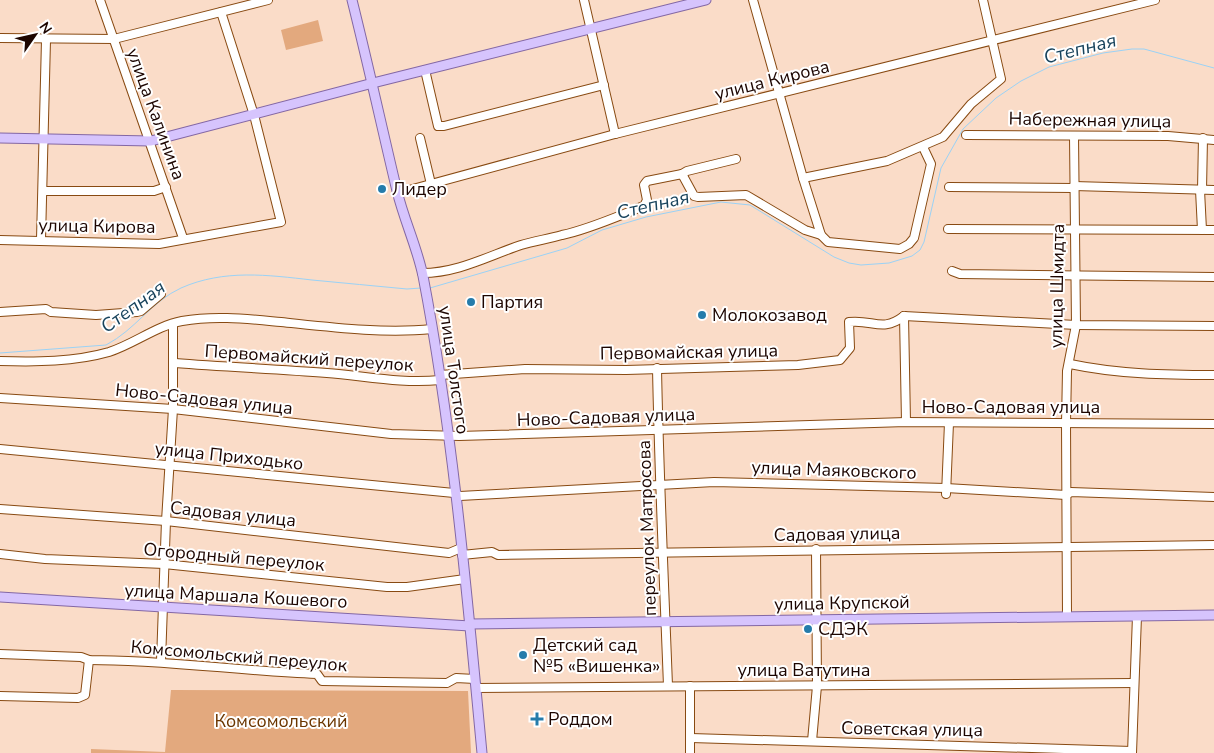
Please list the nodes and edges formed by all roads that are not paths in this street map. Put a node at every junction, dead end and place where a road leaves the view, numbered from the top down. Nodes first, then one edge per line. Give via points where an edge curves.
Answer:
1 (100, 0) edge
2 (268, 0) edge
3 (352, 0) edge
4 (584, 0) edge
5 (706, 0) edge
6 (753, 0) edge
7 (983, 0) edge
8 (1154, 0) edge
9 (221, 12) junction
10 (591, 28) junction
11 (0, 38) edge
12 (114, 39) junction
13 (46, 40) junction
14 (992, 40) junction
15 (424, 70) junction
16 (373, 83) junction
17 (604, 85) junction
18 (779, 94) junction
19 (254, 115) junction
20 (615, 134) junction
21 (966, 135) dead end
22 (1074, 136) junction
23 (0, 138) edge
24 (44, 138) junction
25 (420, 138) dead end
26 (1203, 138) junction
27 (1214, 140) edge
28 (151, 141) junction
29 (923, 147) junction
30 (736, 159) dead end
31 (682, 174) junction
32 (803, 178) junction
33 (430, 184) junction
34 (166, 187) junction
35 (1073, 187) junction
36 (948, 188) dead end
37 (1201, 190) junction
38 (1214, 190) edge
39 (44, 191) junction
40 (398, 193) junction
41 (948, 229) dead end
42 (1074, 229) junction
43 (1202, 230) junction
44 (1214, 230) edge
45 (821, 235) junction
46 (183, 238) junction
47 (42, 239) junction
48 (0, 240) edge
49 (952, 271) dead end
50 (423, 275) junction
51 (1075, 275) junction
52 (1214, 277) edge
53 (161, 294) dead end
54 (0, 312) edge
55 (904, 316) junction
56 (173, 324) junction
57 (1076, 325) junction
58 (1214, 326) edge
59 (432, 329) junction
60 (0, 361) edge
61 (175, 363) junction
62 (1070, 364) junction
63 (657, 368) junction
64 (1214, 375) edge
65 (440, 377) junction
66 (0, 398) edge
67 (173, 409) junction
68 (906, 422) junction
69 (949, 423) junction
70 (1066, 423) junction
71 (1214, 424) edge
72 (658, 430) junction
73 (447, 434) junction
74 (0, 449) edge
75 (169, 465) junction
76 (662, 484) junction
77 (946, 491) junction
78 (454, 493) junction
79 (1066, 495) junction
80 (1214, 497) edge
81 (0, 509) edge
82 (166, 521) junction
83 (1214, 545) edge
84 (1066, 546) junction
85 (816, 549) junction
86 (461, 552) junction
87 (661, 552) junction
88 (0, 554) edge
89 (164, 564) junction
90 (464, 579) junction
91 (0, 597) edge
92 (163, 608) junction
93 (1214, 615) edge
94 (1067, 616) junction
95 (1136, 616) junction
96 (816, 620) junction
97 (666, 621) junction
98 (470, 625) junction
99 (0, 654) edge
100 (89, 660) junction
101 (161, 661) junction
102 (475, 683) junction
103 (1133, 683) junction
104 (668, 686) junction
105 (690, 686) junction
106 (817, 686) junction
107 (0, 696) edge
108 (690, 738) junction
109 (812, 741) junction
110 (1132, 752) edge
111 (482, 753) edge
112 (690, 753) edge

1 - 12 street, улица Калинина
2 - 9 street
3 - 16 main road, улица Толстого
4 - 10 street
5 - 10 main road
6 - 18 street
7 - 14 street
8 - 14 street, улица Кирова
9 - 12 street
9 - 19 street
10 - 15 main road
10 - 17 street
11 - 13 street
12 - 13 street
12 - 28 street, улица Калинина
13 - 24 street
14 - 18 street, улица Кирова
14 - 29 street via 1001,79 971,104 943,137
15 - 16 main road
15 - 17 street via 438,126
16 - 19 main road
16 - 40 main road, улица Толстого
17 - 20 street
18 - 20 street, улица Кирова
18 - 32 street
19 - 28 main road
19 - 46 street, улица Кирова via 281,222
20 - 33 street, улица Кирова
21 - 22 street, Набережная улица
22 - 26 street, Набережная улица
22 - 35 street, улица Шмидта
23 - 24 main road
24 - 28 main road
24 - 39 street
25 - 33 street
26 - 27 street, Набережная улица
26 - 37 street
28 - 34 street, улица Калинина
29 - 32 street via 887,161
29 - 45 street via 930,164 914,238 909,244 900,249 848,246 828,242
30 - 31 street
31 - 45 street via 698,198 746,195 805,230
31 - 50 street via 647,181 644,184 647,200 644,206 625,214 562,236 521,245 462,267
32 - 45 street
33 - 40 street, улица Кирова
34 - 39 street via 154,191
34 - 46 street, улица Калинина
35 - 36 street
35 - 37 street
35 - 42 street, улица Шмидта
37 - 38 street
37 - 43 street
39 - 47 street
40 - 50 main road, улица Толстого
41 - 42 street
42 - 43 street
42 - 51 street, улица Шмидта
43 - 44 street
46 - 47 street, улица Кирова via 159,244
47 - 48 street, улица Кирова
49 - 51 street via 960,274
50 - 59 main road, улица Толстого
51 - 52 street
51 - 57 street, улица Шмидта
53 - 54 street via 137,312 96,315 46,310
55 - 57 street
55 - 63 street, Первомайская улица via 893,325 850,322 850,348 840,360 798,365
55 - 68 street
56 - 59 street via 242,317 366,328
56 - 60 street via 109,352 86,357
56 - 61 street
57 - 58 street
57 - 62 street, улица Шмидта
59 - 65 main road, улица Толстого
61 - 65 street, Первомайский переулок via 328,373 391,381 420,382
61 - 67 street
62 - 64 street via 1175,375
62 - 70 street, улица Шмидта
63 - 65 street, Первомайская улица via 525,369
63 - 72 street, переулок Матросова
65 - 73 main road, улица Толстого
66 - 67 street, Ново-Садовая улица
67 - 73 street, Ново-Садовая улица via 391,434
67 - 75 street
68 - 69 street, Ново-Садовая улица
68 - 72 street, Ново-Садовая улица
69 - 70 street, Ново-Садовая улица
69 - 77 street
70 - 71 street, Ново-Садовая улица
70 - 79 street, улица Шмидта
72 - 73 street, Ново-Садовая улица via 518,436
72 - 76 street, переулок Матросова
73 - 78 main road, улица Толстого
74 - 75 street, улица Приходько
75 - 78 street, улица Приходько
75 - 82 street
76 - 77 street, улица Маяковского via 714,482
76 - 78 street, улица Маяковского via 460,496
76 - 87 street, переулок Матросова
77 - 79 street, улица Маяковского
78 - 86 main road, улица Толстого
79 - 80 street, улица Маяковского via 1071,492
79 - 84 street, улица Шмидта
81 - 82 street, Садовая улица
82 - 86 street, Садовая улица
82 - 89 street
83 - 84 street, Садовая улица
84 - 85 street, Садовая улица
84 - 94 street, улица Шмидта
85 - 87 street, Садовая улица
85 - 96 street
86 - 87 street, Садовая улица via 492,552 498,555
86 - 90 main road, улица Толстого
87 - 97 street, переулок Матросова
88 - 89 street, Огородный переулок
89 - 90 street, Огородный переулок via 387,587
89 - 92 street
90 - 98 main road, улица Толстого
91 - 92 main road, улица Маршала Кошевого
92 - 98 main road, улица Маршала Кошевого
92 - 101 street
93 - 95 main road, улица Крупской
94 - 95 main road, улица Крупской
94 - 96 main road, улица Крупской
95 - 103 street
96 - 97 main road, улица Крупской
96 - 106 street
97 - 98 main road, улица Крупской
97 - 104 street, переулок Матросова
98 - 102 main road, улица Толстого
99 - 100 street, Комсомольский переулок
100 - 101 street, Комсомольский переулок
100 - 107 street via 85,695 78,698
101 - 102 street, Комсомольский переулок via 317,674 322,681 447,683 456,678
102 - 104 street, улица Ватутина
102 - 111 main road, улица Толстого
103 - 106 street, улица Ватутина
103 - 110 street
104 - 105 street, улица Ватутина
105 - 106 street, улица Ватутина
105 - 108 street
106 - 109 street
108 - 109 street, Советская улица
108 - 112 street
109 - 110 street, Советская улица

